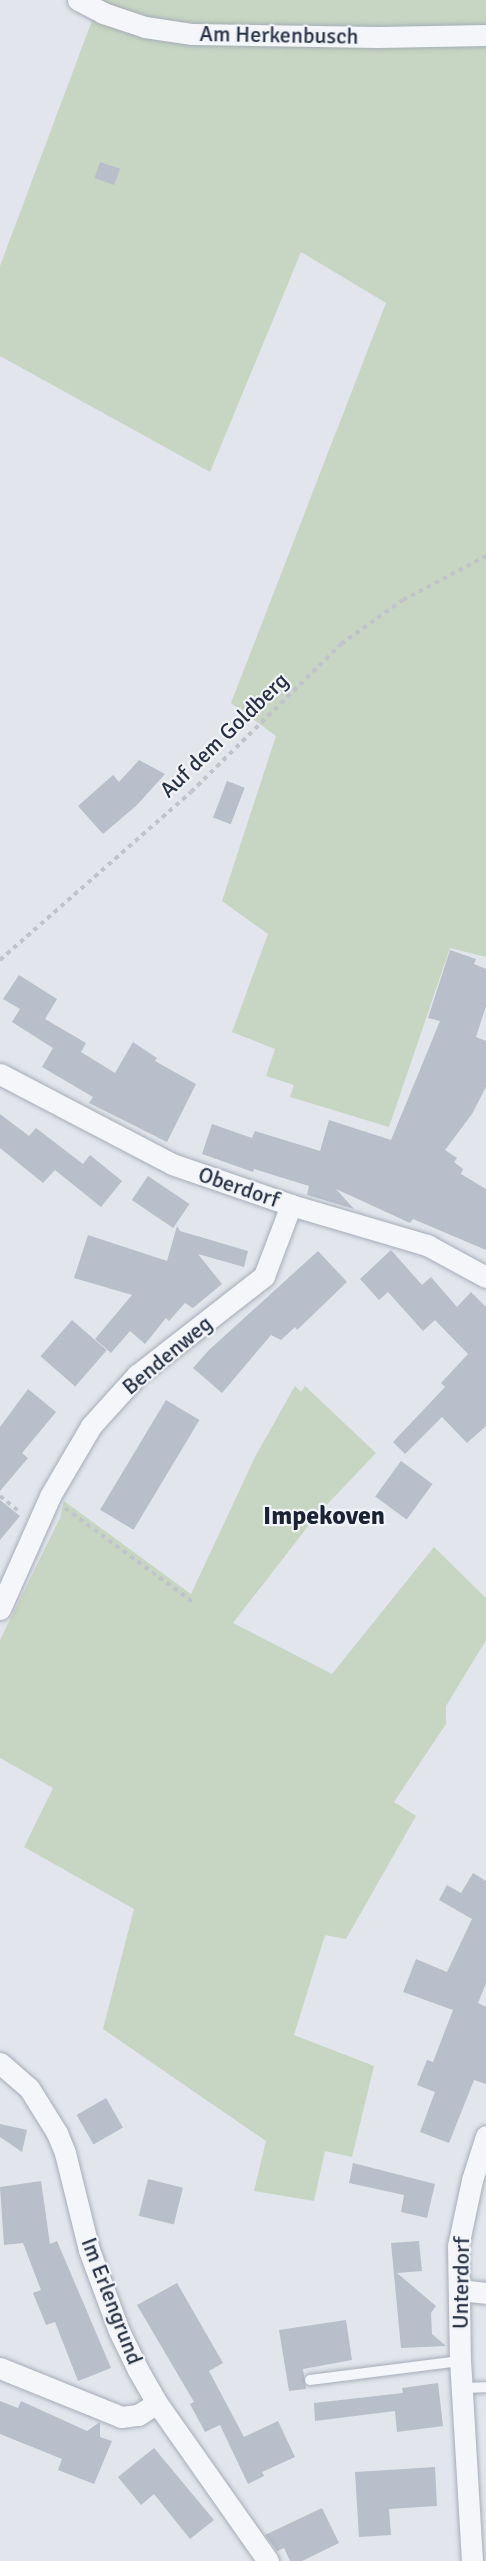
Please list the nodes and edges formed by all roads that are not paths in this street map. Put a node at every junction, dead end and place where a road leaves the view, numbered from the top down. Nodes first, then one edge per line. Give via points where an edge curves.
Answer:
1 (78, 0) edge
2 (486, 35) edge
3 (0, 1074) edge
4 (291, 1205) junction
5 (486, 1277) edge
6 (0, 1609) edge
7 (0, 2063) edge
8 (486, 2136) edge
9 (459, 2290) junction
10 (486, 2293) edge
11 (460, 2361) junction
12 (0, 2368) edge
13 (310, 2380) dead end
14 (486, 2387) edge
15 (463, 2388) junction
16 (157, 2403) junction
17 (268, 2561) edge
18 (472, 2561) edge

1 - 2 street, Am Herkenbusch via 145,27 192,34
3 - 4 street, Oberdorf via 172,1164
4 - 5 street, Oberdorf via 427,1245
4 - 6 street, Bendenweg via 264,1276 137,1375 91,1426 51,1496
7 - 16 street, Im Erlengrund via 28,2088 57,2133 89,2250 111,2311
8 - 9 street, Unterdorf via 458,2246
9 - 10 street
9 - 11 street, Unterdorf
11 - 13 lane, Unterdorf
11 - 15 street, Unterdorf
12 - 16 street via 121,2417 138,2415
14 - 15 lane
15 - 18 street, Unterdorf
16 - 17 street, Im Erlengrund

